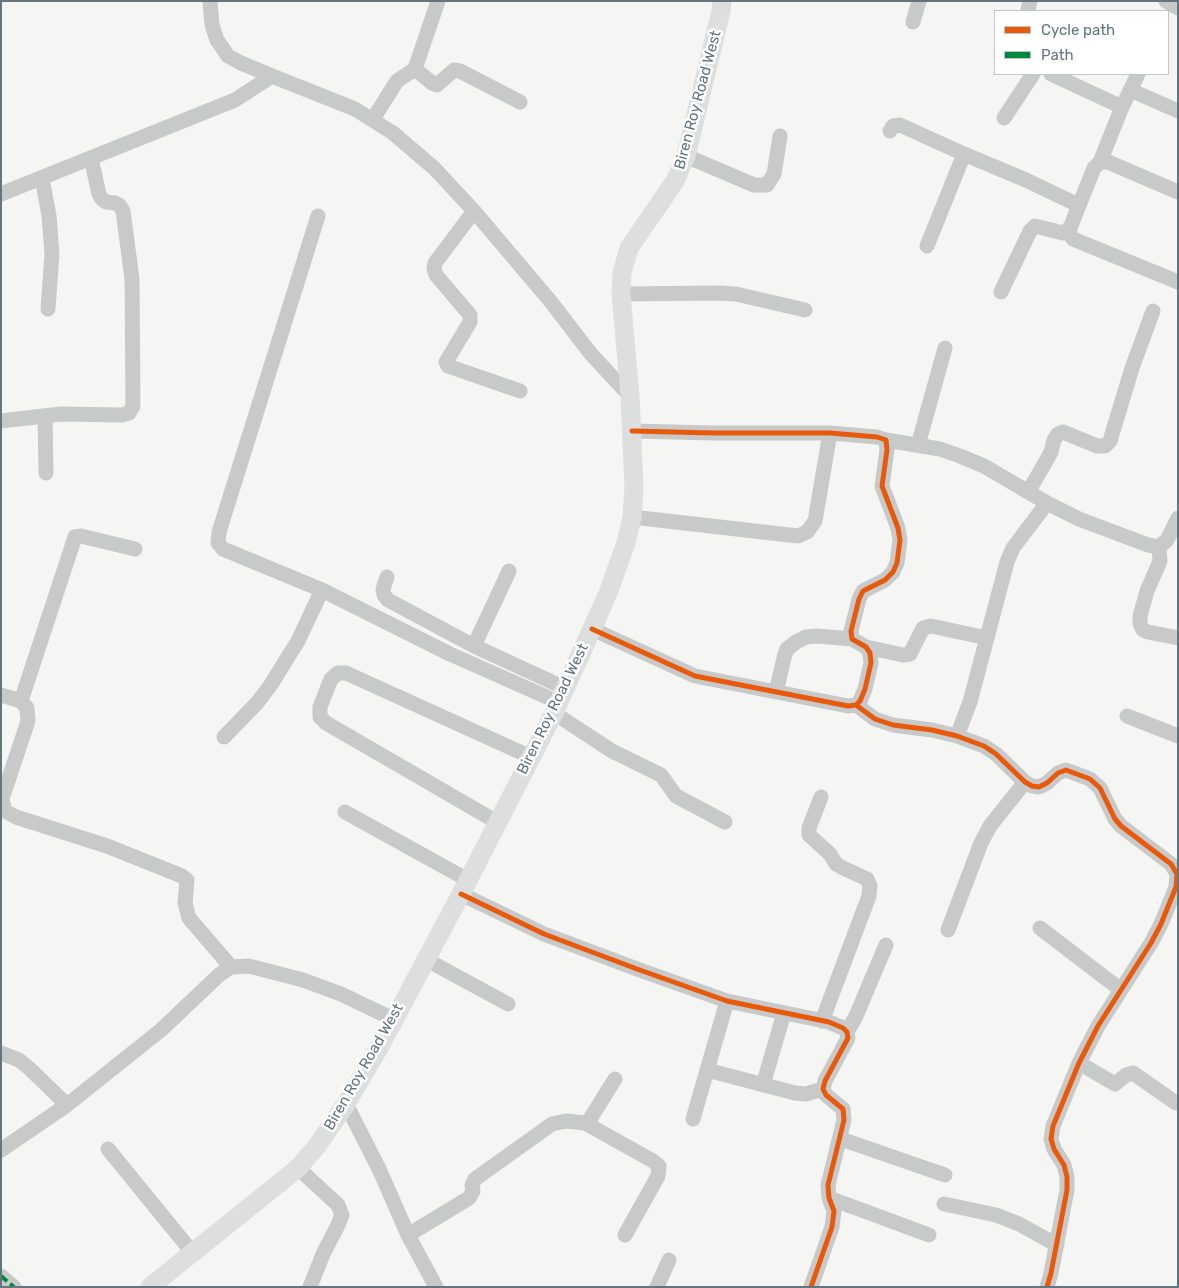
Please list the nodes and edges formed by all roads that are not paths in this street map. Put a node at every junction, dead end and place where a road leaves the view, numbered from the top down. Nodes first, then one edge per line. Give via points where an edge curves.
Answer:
1 (210, 1) edge
2 (438, 1) edge
3 (722, 1) edge
4 (919, 1) edge
5 (913, 22) dead end
6 (415, 69) junction
7 (1032, 75) edge
8 (1053, 75) edge
9 (1138, 75) edge
10 (272, 76) junction
11 (1130, 90) junction
12 (520, 102) dead end
13 (1122, 107) junction
14 (1178, 110) edge
15 (1004, 118) dead end
16 (374, 119) junction
17 (890, 131) dead end
18 (780, 136) dead end
19 (964, 154) junction
20 (686, 156) junction
21 (91, 158) junction
22 (1100, 162) junction
23 (42, 178) junction
24 (1178, 192) edge
25 (1, 194) edge
26 (1078, 205) junction
27 (474, 211) junction
28 (318, 216) dead end
29 (1070, 228) junction
30 (927, 246) dead end
31 (1178, 282) edge
32 (1001, 292) dead end
33 (621, 294) junction
34 (48, 309) dead end
35 (805, 310) dead end
36 (1153, 311) dead end
37 (945, 348) dead end
38 (520, 391) dead end
39 (630, 396) junction
40 (45, 416) junction
41 (1, 421) edge
42 (632, 431) junction
43 (830, 433) junction
44 (886, 440) junction
45 (918, 445) junction
46 (46, 473) dead end
47 (1028, 492) junction
48 (1047, 503) junction
49 (632, 517) junction
50 (1178, 518) edge
51 (1159, 547) junction
52 (135, 549) dead end
53 (509, 570) dead end
54 (387, 577) dead end
55 (322, 590) junction
56 (592, 629) junction
57 (987, 638) junction
58 (1178, 638) edge
59 (852, 639) junction
60 (474, 646) junction
61 (866, 647) junction
62 (776, 692) junction
63 (1, 695) edge
64 (21, 701) junction
65 (559, 701) junction
66 (856, 706) junction
67 (1127, 716) dead end
68 (224, 736) dead end
69 (957, 736) junction
70 (1178, 736) edge
71 (531, 757) junction
72 (1025, 782) junction
73 (821, 797) dead end
74 (345, 812) dead end
75 (497, 822) junction
76 (725, 822) dead end
77 (464, 887) junction
78 (1040, 928) dead end
79 (948, 930) dead end
80 (886, 945) dead end
81 (425, 958) junction
82 (231, 967) junction
83 (1121, 990) junction
84 (728, 1001) junction
85 (508, 1004) dead end
86 (784, 1013) junction
87 (392, 1020) junction
88 (822, 1021) junction
89 (847, 1032) junction
90 (1, 1053) edge
91 (1079, 1063) junction
92 (707, 1070) junction
93 (615, 1079) dead end
94 (763, 1085) junction
95 (823, 1089) junction
96 (1176, 1103) dead end
97 (346, 1104) junction
98 (67, 1105) junction
99 (693, 1119) dead end
100 (585, 1123) junction
101 (841, 1138) junction
102 (108, 1149) dead end
103 (1, 1150) edge
104 (298, 1168) junction
105 (945, 1175) dead end
106 (829, 1198) junction
107 (944, 1204) dead end
108 (408, 1235) junction
109 (625, 1235) dead end
110 (929, 1235) dead end
111 (1057, 1245) junction
112 (192, 1252) junction
113 (669, 1260) dead end
114 (1, 1276) edge
115 (14, 1287) edge
116 (150, 1287) edge
117 (310, 1287) edge
118 (436, 1287) edge
119 (658, 1287) edge
120 (810, 1287) edge
121 (1047, 1287) edge

1 - 10 street via 212,25 228,56
2 - 6 street
3 - 20 main road, Biren Roy Road West
4 - 5 street
6 - 12 street via 437,85 454,70 460,71
6 - 16 street via 397,81
7 - 15 street
8 - 13 street
9 - 11 street
10 - 16 street
10 - 21 street via 235,100
11 - 13 street
11 - 14 street
13 - 22 street
16 - 27 street via 434,168
17 - 19 street via 893,126 900,125
18 - 20 street via 774,174 767,185 754,185
19 - 26 street
19 - 30 street
20 - 33 main road, Biren Roy Road West via 675,181 629,248 622,273
21 - 23 street
21 - 40 street via 102,199 115,203 123,211 132,279 132,406 129,413 122,415
22 - 24 street via 1108,162
22 - 26 street via 1094,168
23 - 25 street
23 - 34 street via 50,216 52,254
26 - 29 street
27 - 38 street via 434,268 436,275 470,315 470,322 446,362 448,366
27 - 39 street via 591,354
28 - 55 street via 218,543 223,549
29 - 31 street via 1073,239
29 - 32 street via 1063,233 1035,226 1030,230
33 - 35 street via 736,294
33 - 39 main road, Biren Roy Road West
36 - 47 street via 1110,441 1105,446 1097,446 1063,432 1058,434
37 - 45 street
39 - 42 main road, Biren Roy Road West
40 - 41 street
40 - 46 street
42 - 43 street
42 - 49 main road, Biren Roy Road West
43 - 44 street
43 - 49 street via 815,522 807,532 798,536
44 - 45 street
44 - 59 street via 882,486 898,528 897,563 885,580 863,591 851,631
45 - 47 street via 940,449 984,466
47 - 48 street
48 - 51 street via 1079,519
48 - 57 street via 1013,548
49 - 56 main road, Biren Roy Road West via 608,593
50 - 51 street
51 - 58 street via 1160,561 1147,591 1140,624 1148,632
52 - 64 street via 81,536 75,538
53 - 60 street
54 - 60 street via 383,589 388,600
55 - 65 street via 450,654
55 - 68 street via 298,641 270,686
56 - 62 street via 695,676
56 - 65 main road, Biren Roy Road West
57 - 61 street via 931,626 923,628 910,654 903,656
57 - 69 street
59 - 61 street
59 - 62 street via 806,637 787,648
60 - 65 street
61 - 66 street via 871,663 865,689
62 - 66 street
63 - 64 street
64 - 82 street via 27,708 28,721 2,800 5,811 182,876 187,880 185,903 189,918
65 - 71 main road, Biren Roy Road West
65 - 76 street via 596,742 661,775 676,796
66 - 69 street via 874,719 893,725
67 - 70 street
69 - 72 street via 996,754
71 - 75 main road, Biren Roy Road West
71 - 75 street via 346,673 338,673 331,679 320,707 320,716 326,723
72 - 79 street via 990,826 981,843
72 - 83 street via 1039,787 1066,770 1090,780 1100,788 1121,826 1170,864 1177,874 1176,887 1161,924
73 - 88 street via 808,835 830,854 836,864 867,879 870,886
74 - 77 street
75 - 77 main road, Biren Roy Road West
77 - 81 main road, Biren Roy Road West
77 - 84 street via 544,934
78 - 83 street
80 - 89 street
81 - 85 street
81 - 87 main road, Biren Roy Road West
82 - 87 street via 249,966 303,980 341,994
82 - 98 street via 161,1030
83 - 91 street
84 - 86 street
84 - 92 street
86 - 88 street
86 - 94 street
87 - 97 main road, Biren Roy Road West
88 - 89 street
89 - 95 street via 848,1038 824,1081
90 - 98 street via 30,1068
91 - 96 street via 1115,1084 1133,1073
91 - 111 street via 1053,1126 1051,1139 1067,1177
92 - 94 street
92 - 99 street
93 - 100 street
94 - 95 street via 806,1094
95 - 101 street via 826,1096 842,1109
97 - 104 main road, Biren Roy Road West
97 - 108 street
98 - 103 street
100 - 108 street via 552,1124 474,1179 469,1198
100 - 109 street via 659,1166 658,1176
101 - 105 street
101 - 106 street via 830,1172
102 - 112 street
104 - 112 main road, Biren Roy Road West
104 - 117 street via 338,1205 342,1216
106 - 110 street
106 - 120 street via 834,1211 832,1227
107 - 111 street via 996,1215
108 - 118 street
111 - 121 street
112 - 116 main road, Biren Roy Road West
113 - 119 street
114 - 115 street

